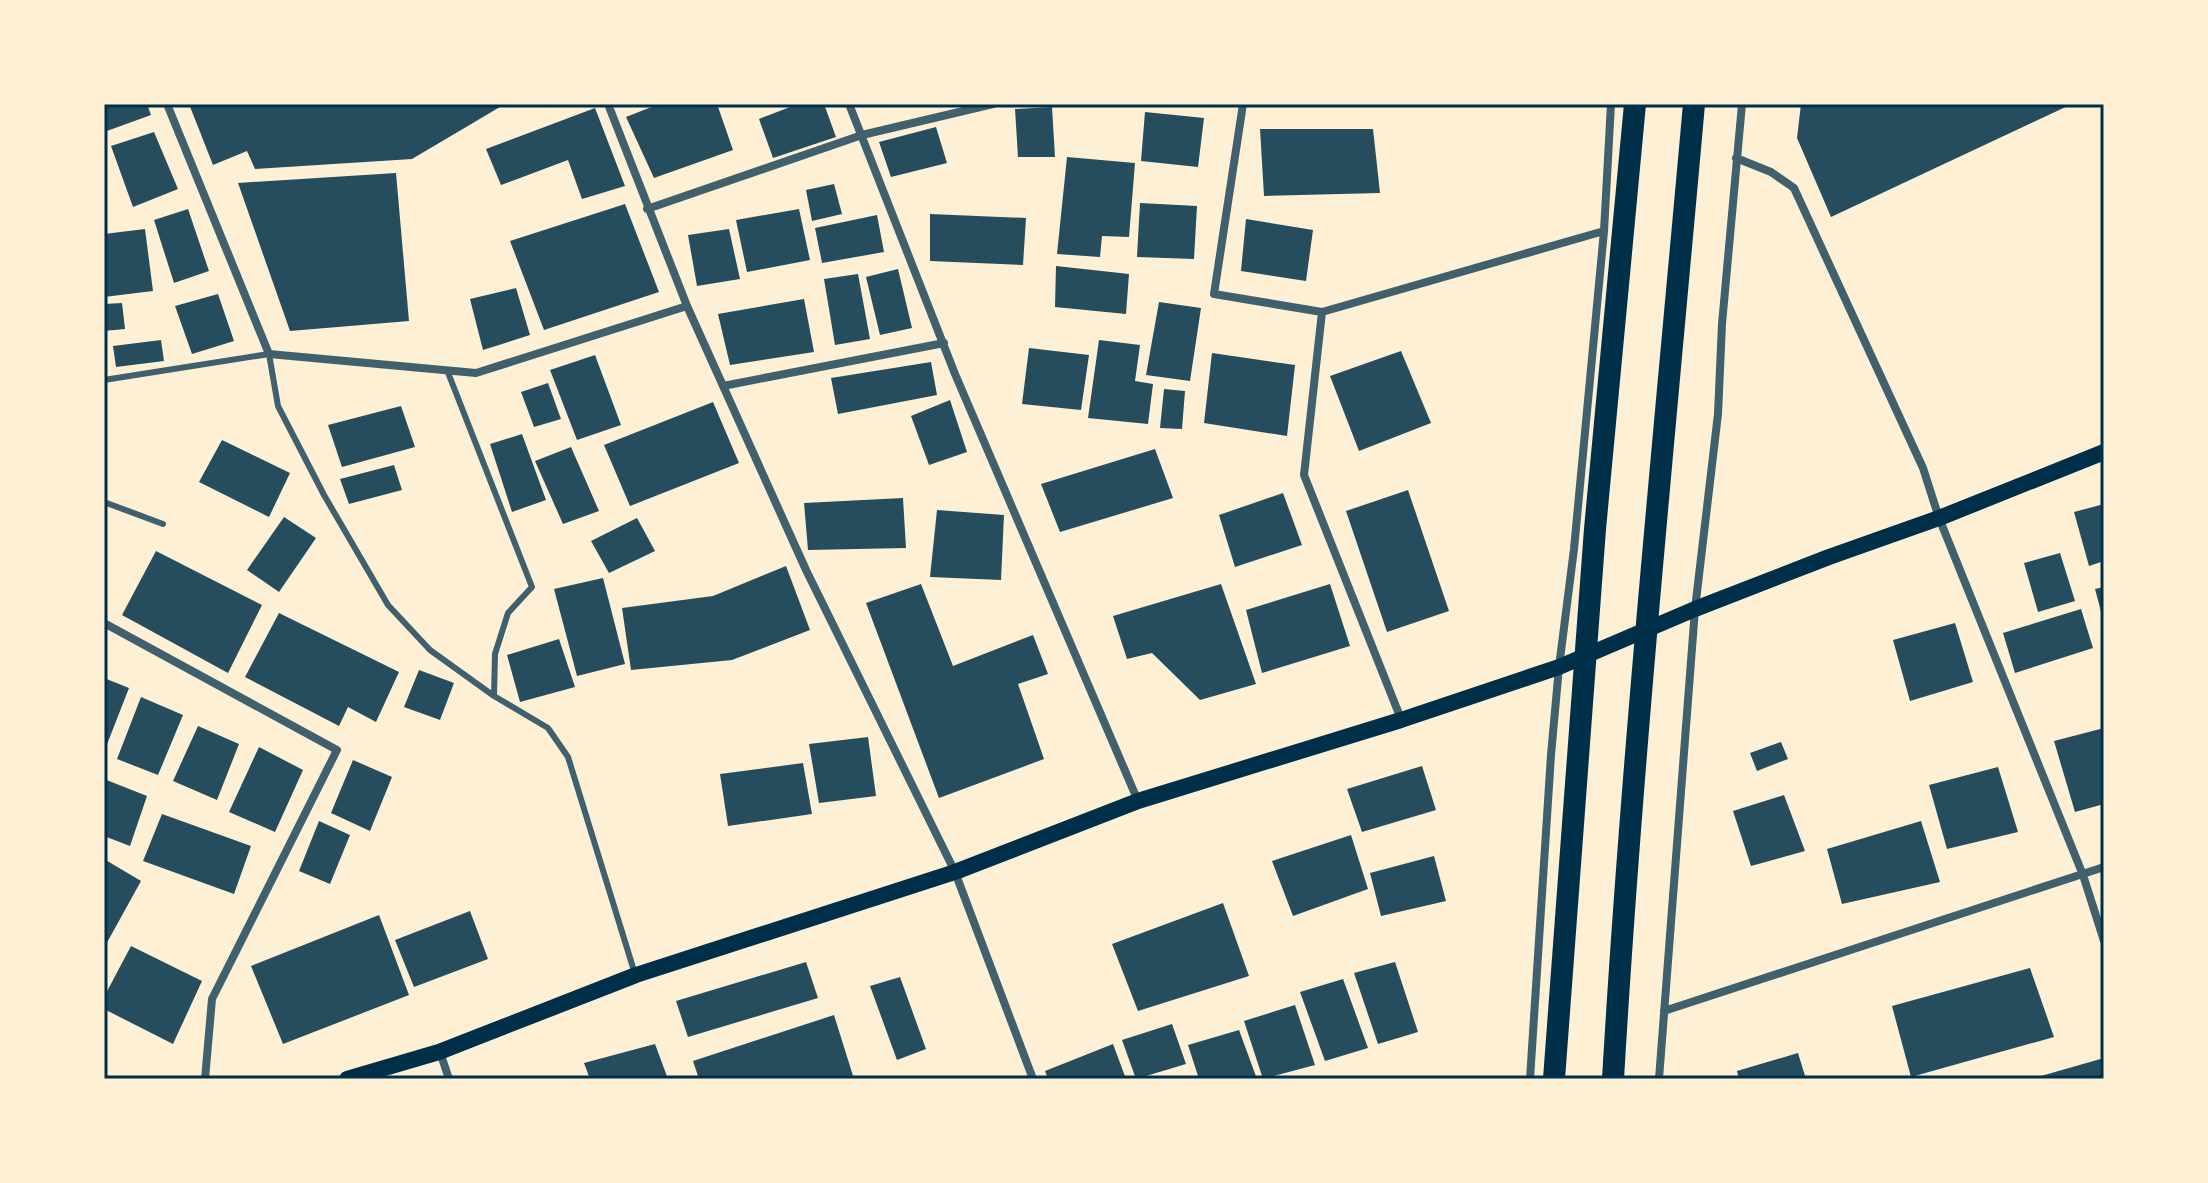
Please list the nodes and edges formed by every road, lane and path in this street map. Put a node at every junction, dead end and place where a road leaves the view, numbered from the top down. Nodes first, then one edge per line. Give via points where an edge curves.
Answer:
1 (167, 104) edge
2 (608, 104) edge
3 (849, 104) edge
4 (993, 104) edge
5 (1243, 104) edge
6 (1611, 104) edge
7 (1635, 104) edge
8 (1694, 104) edge
9 (1742, 104) edge
10 (862, 135) junction
11 (1736, 158) junction
12 (647, 209) junction
13 (1604, 231) junction
14 (687, 306) junction
15 (1322, 312) junction
16 (944, 343) junction
17 (269, 354) junction
18 (447, 370) junction
19 (104, 380) edge
20 (723, 386) junction
21 (2104, 452) edge
22 (104, 502) edge
23 (1939, 518) junction
24 (163, 524) dead end
25 (1695, 609) junction
26 (104, 623) edge
27 (1559, 667) junction
28 (494, 696) junction
29 (1401, 720) junction
30 (1138, 801) junction
31 (2104, 867) edge
32 (955, 872) junction
33 (2083, 875) junction
34 (2104, 941) edge
35 (636, 975) junction
36 (1664, 1011) junction
37 (439, 1052) junction
38 (205, 1079) edge
39 (347, 1079) edge
40 (449, 1079) edge
41 (1033, 1079) edge
42 (1529, 1079) edge
43 (1554, 1079) edge
44 (1613, 1079) edge
45 (1659, 1079) edge

1 - 17 street
2 - 12 street
3 - 10 street
4 - 10 street
5 - 15 street via 1214,294
6 - 13 street
7 - 43 highway via 1595,529
8 - 44 highway
9 - 11 street
10 - 12 street
10 - 16 street
11 - 23 street via 1794,188 1923,468
11 - 25 street via 1718,414
12 - 14 street
13 - 15 street
13 - 27 street
14 - 18 street via 476,373
14 - 20 street
15 - 29 street via 1304,475
16 - 20 street
16 - 30 street
17 - 18 street
17 - 19 lane
17 - 28 lane via 278,406 388,605 430,650
18 - 28 lane via 532,587 508,613 495,654
20 - 32 street via 806,570
21 - 23 main road
22 - 24 lane
23 - 25 main road
23 - 33 street
25 - 27 main road
25 - 36 street
26 - 38 street via 337,750 212,999
27 - 29 main road
27 - 42 street
28 - 35 lane via 548,728 568,757
29 - 30 main road
30 - 32 main road
31 - 33 street
32 - 35 main road
32 - 41 street
33 - 34 street
33 - 36 street
35 - 37 main road
36 - 45 street
37 - 39 main road
37 - 40 street

